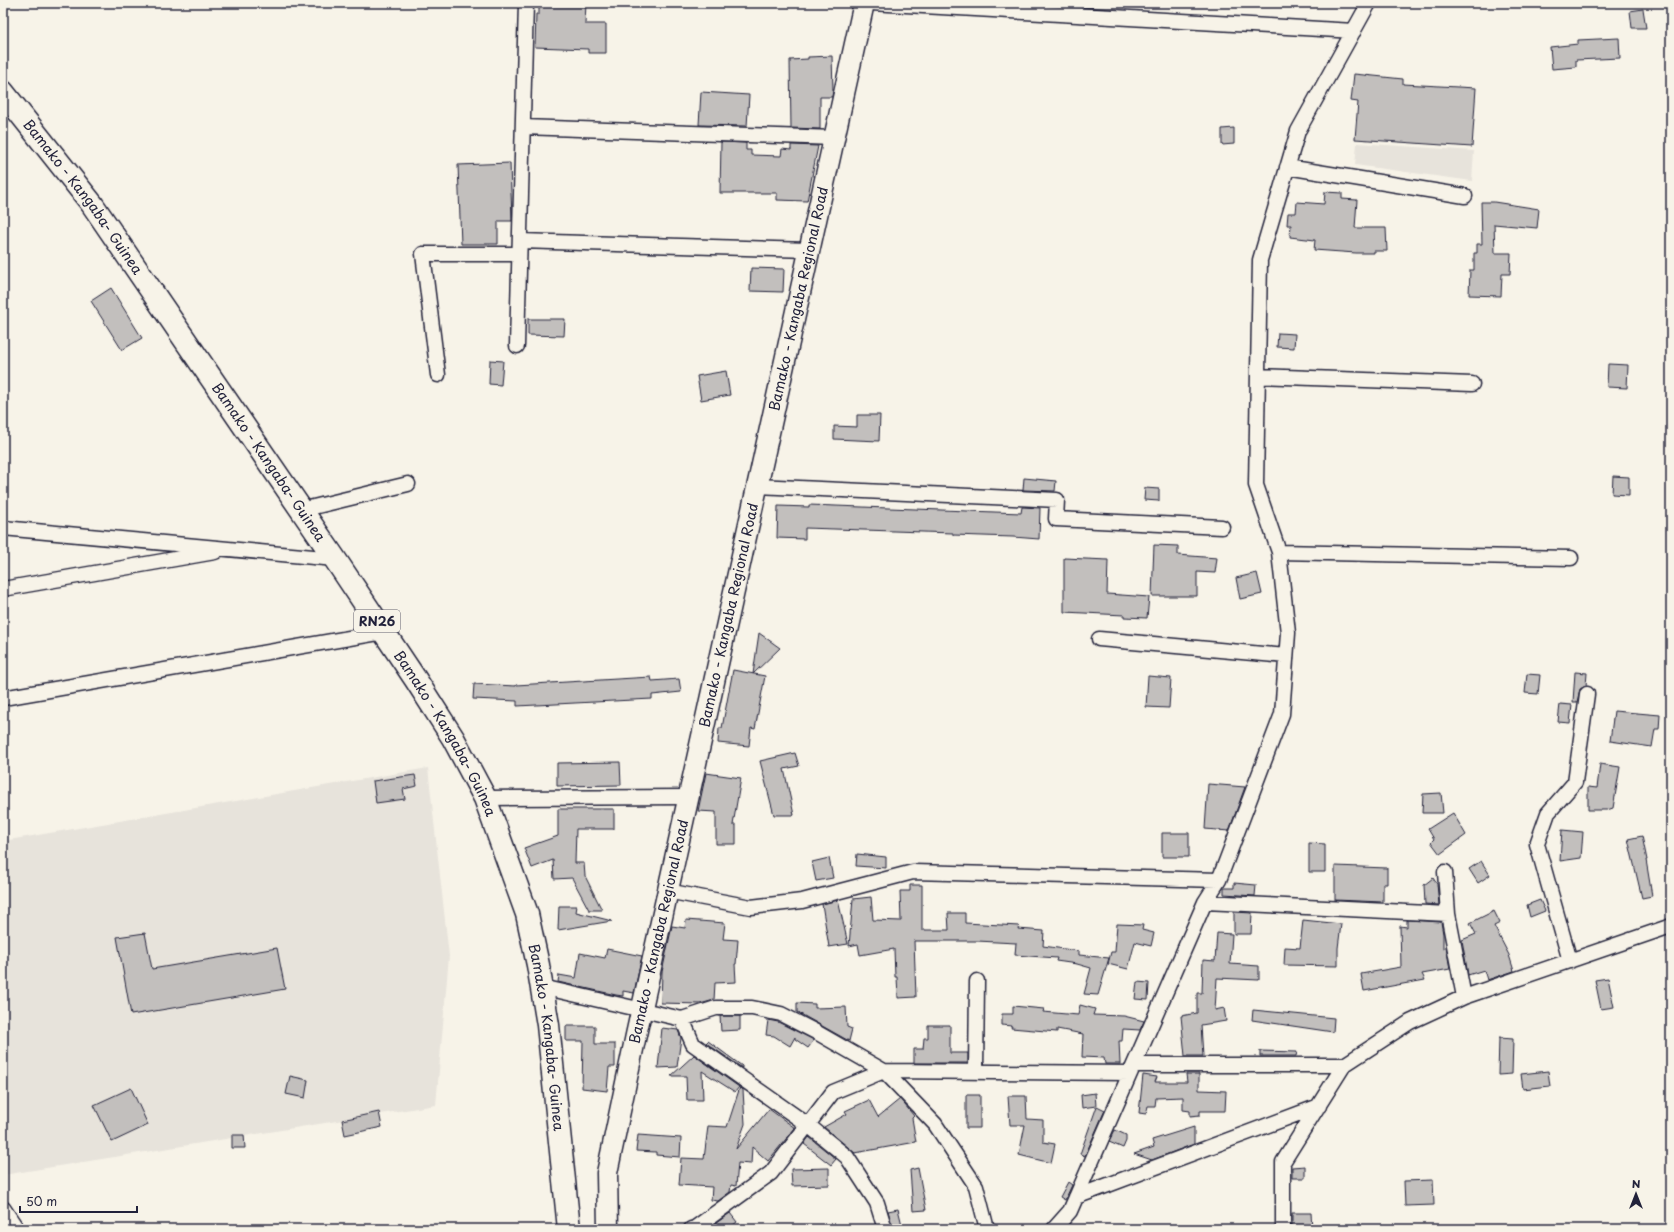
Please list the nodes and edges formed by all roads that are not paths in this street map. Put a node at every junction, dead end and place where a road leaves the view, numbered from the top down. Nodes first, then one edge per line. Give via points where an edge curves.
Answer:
1 (526, 3) edge
2 (864, 3) edge
3 (871, 3) edge
4 (1369, 3) edge
5 (1354, 31) junction
6 (3, 92) edge
7 (523, 127) junction
8 (834, 138) junction
9 (1287, 167) junction
10 (1465, 196) dead end
11 (520, 247) junction
12 (810, 250) junction
13 (517, 346) dead end
14 (438, 375) dead end
15 (1258, 376) junction
16 (1472, 384) dead end
17 (408, 484) dead end
18 (756, 486) junction
19 (301, 510) junction
20 (1222, 527) dead end
21 (3, 528) edge
22 (234, 549) junction
23 (1279, 552) junction
24 (1571, 558) dead end
25 (335, 559) junction
26 (3, 589) edge
27 (384, 632) junction
28 (1099, 639) dead end
29 (1286, 656) junction
30 (1587, 694) dead end
31 (3, 698) edge
32 (688, 797) junction
33 (485, 798) junction
34 (1445, 872) dead end
35 (1219, 880) junction
36 (668, 891) junction
37 (1204, 902) junction
38 (1448, 914) junction
39 (1671, 926) edge
40 (1570, 961) junction
41 (977, 981) dead end
42 (542, 987) junction
43 (1464, 997) junction
44 (642, 1010) junction
45 (682, 1019) junction
46 (1344, 1065) junction
47 (1132, 1069) junction
48 (884, 1071) junction
49 (976, 1072) junction
50 (1319, 1106) junction
51 (808, 1125) junction
52 (1076, 1198) junction
53 (3, 1208) edge
54 (17, 1229) edge
55 (569, 1229) edge
56 (608, 1229) edge
57 (692, 1229) edge
58 (886, 1229) edge
59 (988, 1229) edge
60 (1054, 1229) edge
61 (1283, 1229) edge

1 - 7 street
2 - 8 street, Bamako - Kangaba Regional Road
3 - 5 street
4 - 5 street
5 - 9 street via 1298,131
6 - 19 main road, Bamako - Kangaba- Guinea / RN26 via 92,204
7 - 8 street
7 - 11 street
8 - 12 street, Bamako - Kangaba Regional Road
9 - 10 street
9 - 15 street via 1260,260
11 - 12 street
11 - 13 street
11 - 14 street via 423,254
12 - 18 street, Bamako - Kangaba Regional Road
15 - 16 street
15 - 23 street via 1256,485
17 - 19 street
18 - 20 street via 1057,500 1056,520
18 - 32 street, Bamako - Kangaba Regional Road
19 - 25 main road, Bamako - Kangaba- Guinea / RN26
21 - 22 street
22 - 25 street
22 - 26 street
23 - 24 street
23 - 29 street via 1288,633
25 - 27 main road, Bamako - Kangaba- Guinea / RN26
27 - 31 street
27 - 33 main road, Bamako - Kangaba- Guinea / RN26 via 453,738
28 - 29 street
29 - 35 street via 1282,714
30 - 40 street via 1575,782 1548,814 1537,844
32 - 33 street
32 - 36 street, Bamako - Kangaba Regional Road
33 - 42 main road, Bamako - Kangaba- Guinea / RN26 via 527,914
34 - 38 street
35 - 36 street via 913,872 802,901 751,907
35 - 37 street
36 - 44 street, Bamako - Kangaba Regional Road
37 - 38 street
37 - 47 street
38 - 43 street
39 - 40 street
40 - 43 street
41 - 49 street
42 - 44 street
42 - 55 main road, Bamako - Kangaba- Guinea / RN26
43 - 46 street via 1410,1022
44 - 45 street
44 - 56 street, Bamako - Kangaba Regional Road via 607,1173
45 - 48 street via 716,1008 752,1008 781,1014
45 - 51 street via 693,1044
46 - 47 street
46 - 50 street
47 - 49 street
47 - 52 street
48 - 49 street
48 - 51 street via 833,1092
48 - 59 street via 935,1124 976,1186
50 - 52 street
50 - 61 street via 1283,1162
51 - 57 street via 771,1173
51 - 58 street via 847,1157 877,1204
52 - 60 street via 1070,1211
53 - 54 street

